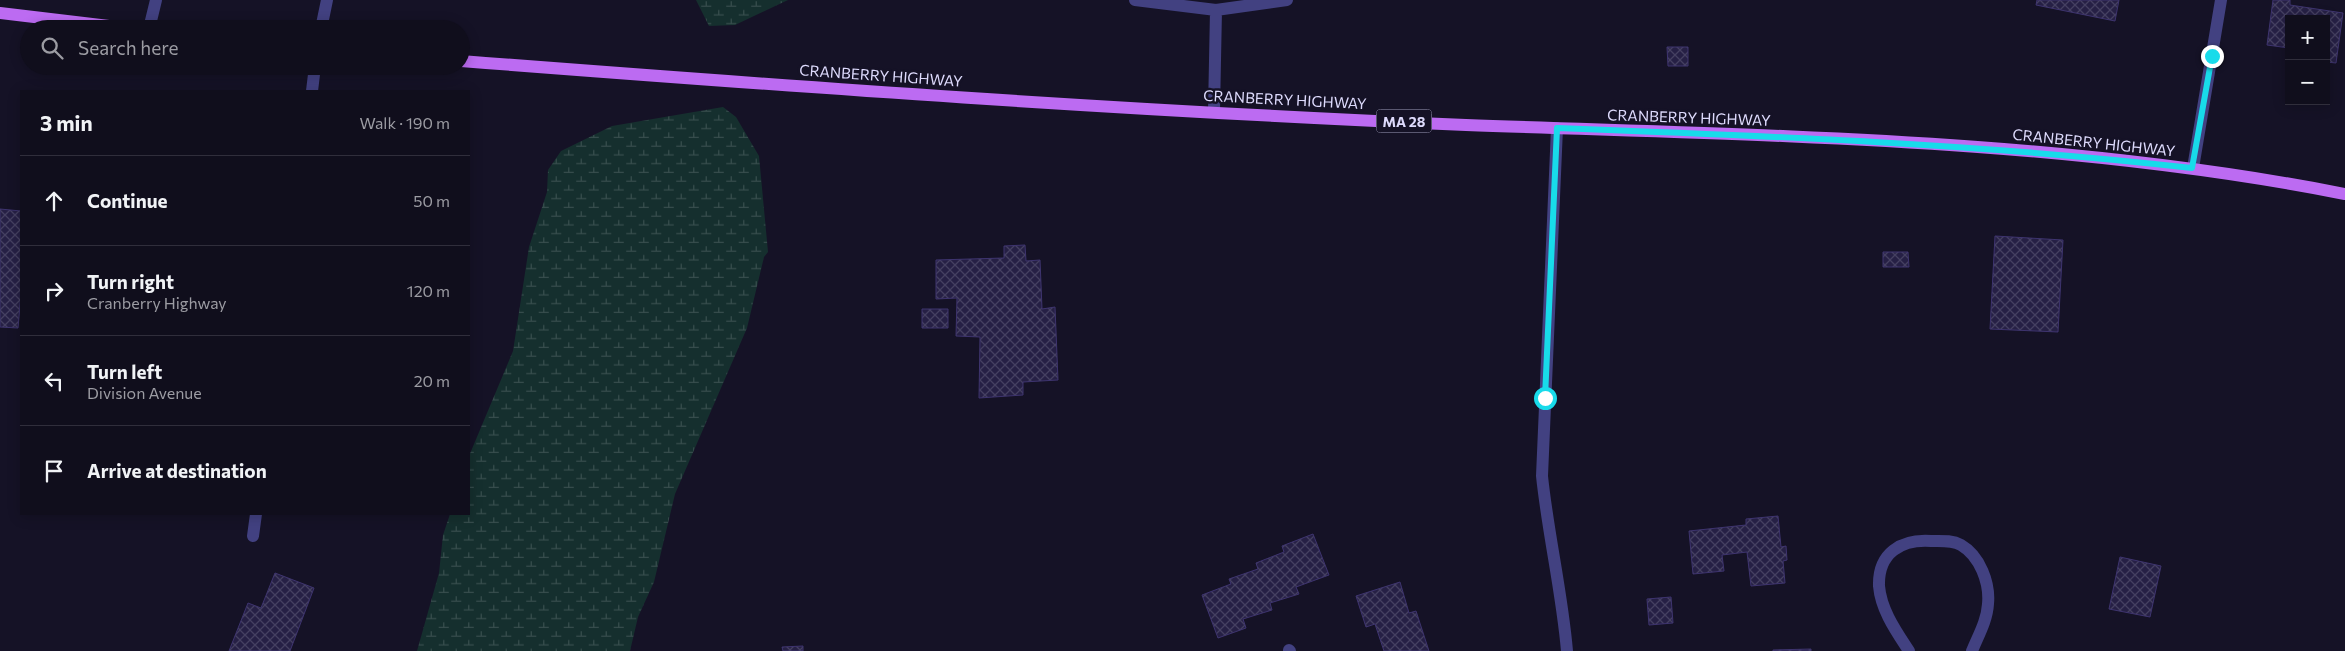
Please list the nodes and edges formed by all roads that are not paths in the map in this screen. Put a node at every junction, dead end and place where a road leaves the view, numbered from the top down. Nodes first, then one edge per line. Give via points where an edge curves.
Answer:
1 (156, 0) edge
2 (327, 0) edge
3 (1135, 0) edge
4 (1287, 0) edge
5 (2221, 0) edge
6 (1216, 10) junction
7 (0, 13) edge
8 (59, 20) edge
9 (151, 20) edge
10 (323, 20) edge
11 (470, 62) edge
12 (314, 75) edge
13 (312, 90) edge
14 (1214, 111) junction
15 (1557, 128) junction
16 (2192, 168) junction
17 (2345, 194) edge
18 (256, 515) edge
19 (253, 536) dead end
20 (1567, 651) edge
21 (1909, 651) edge
22 (1972, 651) edge

1 - 9 street
2 - 10 street
3 - 6 street
4 - 6 street
5 - 16 street
6 - 14 street
7 - 8 main road
11 - 14 main road, CRANBERRY HIGHWAY / MA 28 via 982,99
12 - 13 street
14 - 15 main road, CRANBERRY HIGHWAY / MA 28
15 - 16 main road, CRANBERRY HIGHWAY / MA 28 via 1868,140
15 - 20 street via 1542,476
16 - 17 main road, CRANBERRY HIGHWAY / MA 28
18 - 19 street
21 - 22 street via 1883,606 1879,583 1883,565 1894,549 1921,540 1960,545 1969,551 1982,570 1988,604

